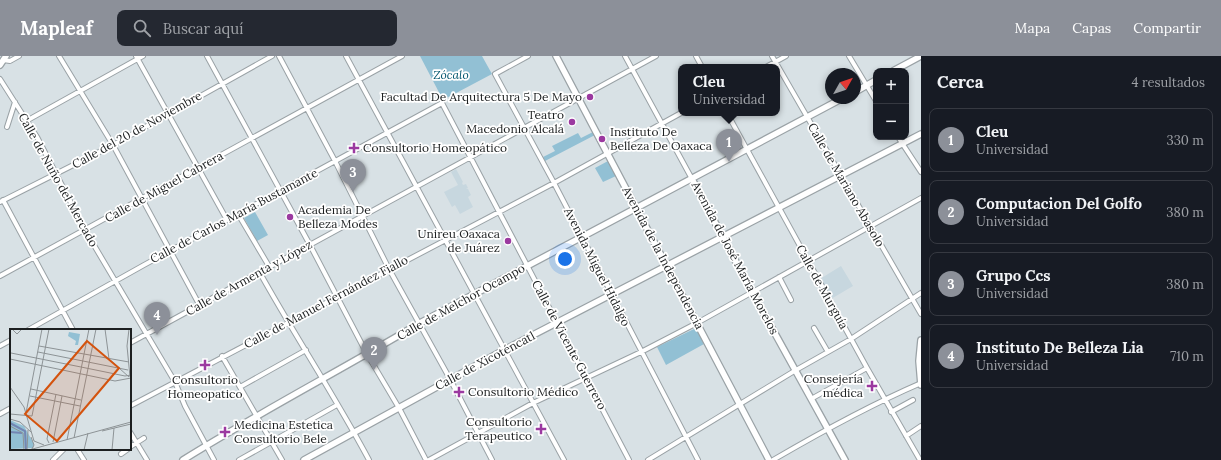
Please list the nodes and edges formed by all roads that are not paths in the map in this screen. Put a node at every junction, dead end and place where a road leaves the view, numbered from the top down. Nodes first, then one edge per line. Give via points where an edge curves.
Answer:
1 (19, 56) edge
2 (59, 56) edge
3 (143, 56) edge
4 (207, 56) edge
5 (272, 56) edge
6 (280, 56) edge
7 (346, 56) edge
8 (402, 56) edge
9 (528, 56) edge
10 (556, 56) edge
11 (625, 56) edge
12 (656, 56) edge
13 (772, 56) edge
14 (786, 56) edge
15 (848, 56) edge
16 (921, 56) edge
17 (137, 57) edge
18 (3, 60) edge
19 (775, 62) junction
20 (771, 64) edge
21 (899, 68) edge
22 (632, 69) junction
23 (780, 71) edge
24 (0, 79) edge
25 (358, 79) junction
26 (873, 82) edge
27 (222, 83) junction
28 (867, 86) junction
29 (861, 89) edge
30 (80, 91) junction
31 (873, 96) edge
32 (578, 97) junction
33 (15, 102) junction
34 (442, 103) joint
35 (832, 104) edge
36 (307, 108) junction
37 (169, 113) junction
38 (678, 115) edge
39 (729, 116) edge
40 (807, 117) junction
41 (28, 120) junction
42 (662, 124) junction
43 (7, 127) dead end
44 (524, 127) junction
45 (388, 133) junction
46 (921, 134) edge
47 (252, 139) junction
48 (900, 140) edge
49 (902, 143) junction
50 (113, 145) junction
51 (747, 150) junction
52 (608, 154) junction
53 (470, 157) junction
54 (335, 161) junction
55 (198, 168) junction
56 (921, 172) edge
57 (57, 173) junction
58 (840, 175) junction
59 (692, 179) junction
60 (554, 183) junction
61 (416, 186) junction
62 (281, 190) junction
63 (921, 198) edge
64 (141, 199) junction
65 (1, 201) edge
66 (636, 207) junction
67 (779, 208) junction
68 (499, 211) junction
69 (238, 214) junction
70 (363, 216) junction
71 (228, 220) junction
72 (870, 227) junction
73 (85, 230) junction
74 (582, 237) junction
75 (722, 237) junction
76 (444, 240) junction
77 (310, 245) junction
78 (170, 251) junction
79 (34, 258) junction
80 (808, 261) junction
81 (527, 265) junction
82 (667, 265) junction
83 (270, 268) junction
84 (389, 269) junction
85 (260, 273) junction
86 (0, 276) edge
87 (779, 277) junction
88 (115, 281) junction
89 (752, 292) junction
90 (921, 293) edge
91 (473, 294) junction
92 (611, 294) junction
93 (336, 296) junction
94 (912, 298) junction
95 (791, 300) dead end
96 (200, 306) junction
97 (63, 310) junction
98 (921, 314) edge
99 (288, 323) junction
100 (420, 323) junction
101 (558, 323) junction
102 (697, 323) junction
103 (814, 328) dead end
104 (30, 329) edge
105 (72, 329) edge
106 (145, 334) junction
107 (851, 339) junction
108 (921, 340) edge
109 (10, 341) edge
110 (131, 342) edge
111 (0, 346) edge
112 (306, 350) junction
113 (504, 350) junction
114 (641, 352) junction
115 (828, 352) junction
116 (367, 354) junction
117 (222, 356) junction
118 (867, 368) junction
119 (796, 370) junction
120 (586, 377) junction
121 (323, 379) junction
122 (450, 379) junction
123 (175, 382) junction
124 (921, 384) edge
125 (240, 387) junction
126 (811, 399) junction
127 (884, 399) junction
128 (913, 400) dead end
129 (533, 403) junction
130 (740, 404) junction
131 (131, 405) edge
132 (337, 405) junction
133 (399, 408) junction
134 (10, 409) edge
135 (891, 412) junction
136 (0, 414) edge
137 (256, 416) junction
138 (921, 426) edge
139 (828, 428) junction
140 (353, 432) junction
141 (131, 434) edge
142 (478, 434) junction
143 (906, 436) junction
144 (686, 437) junction
145 (144, 438) dead end
146 (272, 442) junction
147 (136, 443) junction
148 (206, 446) junction
149 (131, 447) edge
150 (63, 450) edge
151 (78, 450) edge
152 (126, 450) edge
153 (121, 454) dead end
154 (368, 459) edge
155 (53, 460) edge
156 (84, 460) edge
157 (147, 460) edge
158 (183, 460) edge
159 (214, 460) edge
160 (239, 460) edge
161 (282, 460) edge
162 (304, 460) edge
163 (362, 460) edge
164 (426, 460) edge
165 (429, 460) edge
166 (492, 460) edge
167 (564, 460) edge
168 (629, 460) edge
169 (648, 460) edge
170 (698, 460) edge
171 (769, 460) edge
172 (773, 460) edge
173 (845, 460) edge
174 (919, 460) edge

1 - 18 street via 10,61
2 - 30 street
3 - 17 street
4 - 27 street
5 - 27 street, Calle del 20 de Noviembre
6 - 36 street
7 - 25 street
8 - 25 street, Calle de Miguel Cabrera
9 - 44 street, Avenida Miguel Hidalgo via 495,74
10 - 32 main road, Avenida de la Independencia
11 - 22 street, Avenida de José María Morelos
12 - 22 street, Calle de Armenta y López
13 - 19 street, Calle de Mariano Abasolo
14 - 19 street
15 - 28 street
16 - 21 main road
17 - 30 street
17 - 37 street
19 - 20 street
22 - 32 street, Calle de Armenta y López
22 - 42 street, Avenida de José María Morelos
23 - 40 street, Calle de Mariano Abasolo
24 - 33 street, Calle de Nuño del Mercado
25 - 36 street, Calle de Miguel Cabrera
25 - 45 street
26 - 28 main road
27 - 37 street, Calle del 20 de Noviembre
27 - 47 street
28 - 29 main road
28 - 31 street
30 - 41 street
30 - 50 street
32 - 44 street, Calle de Armenta y López
32 - 52 main road, Avenida de la Independencia
33 - 41 street, Calle de Nuño del Mercado
33 - 43 street
34 - 45 street, Calle de Carlos María Bustamante
34 - 53 street, Calle de Vicente Guerrero
35 - 40 main road, Calle de Melchor Ocampo
36 - 47 street, Calle de Miguel Cabrera
36 - 54 street
37 - 50 street, Calle del 20 de Noviembre
37 - 55 street
38 - 42 street, Calle de Manuel Fernández Fiallo
39 - 51 street, Calle de Murguía
40 - 51 main road, Calle de Melchor Ocampo
40 - 58 street, Calle de Mariano Abasolo
41 - 57 street, Calle de Nuño del Mercado
42 - 52 street, Calle de Manuel Fernández Fiallo
42 - 59 street, Avenida de José María Morelos
44 - 53 street, Calle de Armenta y López
44 - 60 street, Avenida Miguel Hidalgo
45 - 54 street, Calle de Carlos María Bustamante
45 - 61 street
46 - 49 main road, Calle de Xicoténcatl
47 - 55 street, Calle de Miguel Cabrera
47 - 62 street
48 - 49 street
49 - 56 street
49 - 58 main road, Calle de Xicoténcatl
50 - 57 street, Calle del 20 de Noviembre
50 - 64 street
51 - 59 main road, Calle de Melchor Ocampo
51 - 67 street, Calle de Murguía
52 - 60 street, Calle de Manuel Fernández Fiallo
52 - 66 main road, Avenida de la Independencia
53 - 61 street, Calle de Armenta y López
53 - 68 street, Calle de Vicente Guerrero
54 - 62 street, Calle de Carlos María Bustamante
54 - 70 street
55 - 64 street, Calle de Miguel Cabrera
55 - 71 street
57 - 65 street, Calle del 20 de Noviembre
57 - 73 street, Calle de Nuño del Mercado
58 - 67 main road, Calle de Xicoténcatl
58 - 72 street, Calle de Mariano Abasolo
59 - 66 main road, Calle de Melchor Ocampo
59 - 75 main road, Avenida de José María Morelos
60 - 68 street, Calle de Manuel Fernández Fiallo
60 - 74 street, Avenida Miguel Hidalgo
61 - 70 street, Calle de Armenta y López
61 - 76 street
62 - 69 street, Calle de Carlos María Bustamante
62 - 77 street
63 - 72 street
64 - 73 street, Calle de Miguel Cabrera
64 - 78 street
65 - 79 street
66 - 74 main road, Calle de Melchor Ocampo
66 - 82 main road, Avenida de la Independencia
67 - 75 main road, Calle de Xicoténcatl
67 - 80 street, Calle de Murguía
68 - 76 street, Calle de Manuel Fernández Fiallo
68 - 81 street, Calle de Vicente Guerrero
69 - 71 street, Calle de Carlos María Bustamante
69 - 83 street
70 - 77 street, Calle de Armenta y López
70 - 84 street
71 - 78 street, Calle de Carlos María Bustamante
72 - 80 street
72 - 94 street, Calle de Mariano Abasolo
73 - 79 street, Calle de Miguel Cabrera
73 - 88 street, Calle de Nuño del Mercado
74 - 81 main road, Calle de Melchor Ocampo
74 - 92 street, Avenida Miguel Hidalgo
75 - 82 main road, Calle de Xicoténcatl
75 - 89 main road, Avenida de José María Morelos
76 - 84 street, Calle de Manuel Fernández Fiallo
76 - 91 street
77 - 83 street, Calle de Armenta y López
77 - 93 street
78 - 88 street, Calle de Carlos María Bustamante
78 - 96 street
79 - 86 street, Calle de Miguel Cabrera
79 - 97 street
80 - 87 street
80 - 107 street, Calle de Murguía
81 - 91 main road, Calle de Melchor Ocampo
81 - 101 street, Calle de Vicente Guerrero
82 - 92 main road, Calle de Xicoténcatl
82 - 102 main road, Avenida de la Independencia
83 - 85 street, Calle de Armenta y López
84 - 93 street, Calle de Manuel Fernández Fiallo
84 - 100 street
85 - 96 street, Calle de Armenta y López
85 - 99 street
87 - 89 street
87 - 95 street
88 - 97 street, Calle de Carlos María Bustamante
88 - 106 street, Calle de Nuño del Mercado
89 - 102 street
89 - 119 main road, Avenida de José María Morelos
90 - 94 street
91 - 100 main road, Calle de Melchor Ocampo
91 - 113 street
92 - 101 main road, Calle de Xicoténcatl
92 - 114 street, Avenida Miguel Hidalgo
93 - 99 street, Calle de Manuel Fernández Fiallo
93 - 116 street
94 - 98 street, Calle de Mariano Abasolo
94 - 107 street
96 - 106 street, Calle de Armenta y López
97 - 104 street, Calle de Carlos María Bustamante
97 - 105 street
99 - 112 street
99 - 117 street, Calle de Manuel Fernández Fiallo
100 - 116 main road, Calle de Melchor Ocampo
100 - 122 street
101 - 113 main road, Calle de Xicoténcatl
101 - 120 street, Calle de Vicente Guerrero
102 - 114 street
102 - 130 main road, Avenida de la Independencia
103 - 115 street
106 - 110 street, Calle de Armenta y López
106 - 123 street, Calle de Nuño del Mercado
107 - 115 street
107 - 118 street, Calle de Murguía
108 - 124 main road
109 - 111 street
112 - 121 street
112 - 125 street
113 - 122 main road, Calle de Xicoténcatl
113 - 129 street
114 - 120 street
114 - 144 street, Avenida Miguel Hidalgo
115 - 119 street
116 - 121 main road, Calle de Melchor Ocampo
116 - 133 street
117 - 123 street, Calle de Manuel Fernández Fiallo
117 - 125 street
118 - 126 street
118 - 127 street, Calle de Murguía
119 - 126 main road, Avenida de José María Morelos
119 - 130 street
120 - 129 street
120 - 168 street, Calle de Vicente Guerrero
121 - 132 street
121 - 137 main road, Calle de Melchor Ocampo
122 - 133 main road, Calle de Xicoténcatl
122 - 142 street
123 - 131 street, Calle de Manuel Fernández Fiallo
123 - 148 street, Calle de Nuño del Mercado
124 - 127 street
125 - 137 street
126 - 139 main road, Avenida de José María Morelos
127 - 135 street, Calle de Murguía
127 - 139 street
128 - 135 street
129 - 142 street
129 - 167 street
130 - 144 street
130 - 171 main road, Avenida de la Independencia
132 - 140 street
132 - 146 street
133 - 140 main road, Calle de Xicoténcatl
133 - 164 street
134 - 136 street
135 - 143 street, Calle de Murguía
137 - 146 street
137 - 148 main road, Calle de Melchor Ocampo
138 - 143 street
139 - 172 street
139 - 173 main road, Avenida de José María Morelos
140 - 154 street
140 - 162 main road, Calle de Xicoténcatl
141 - 147 street
142 - 165 street
142 - 166 street
143 - 174 street, Calle de Murguía
144 - 169 street
144 - 170 street, Avenida Miguel Hidalgo
145 - 147 street
146 - 160 street
146 - 161 street
147 - 149 street
147 - 157 street
148 - 158 main road, Calle de Melchor Ocampo
148 - 159 street, Calle de Nuño del Mercado
150 - 155 street
151 - 156 street
152 - 153 street
154 - 163 street

